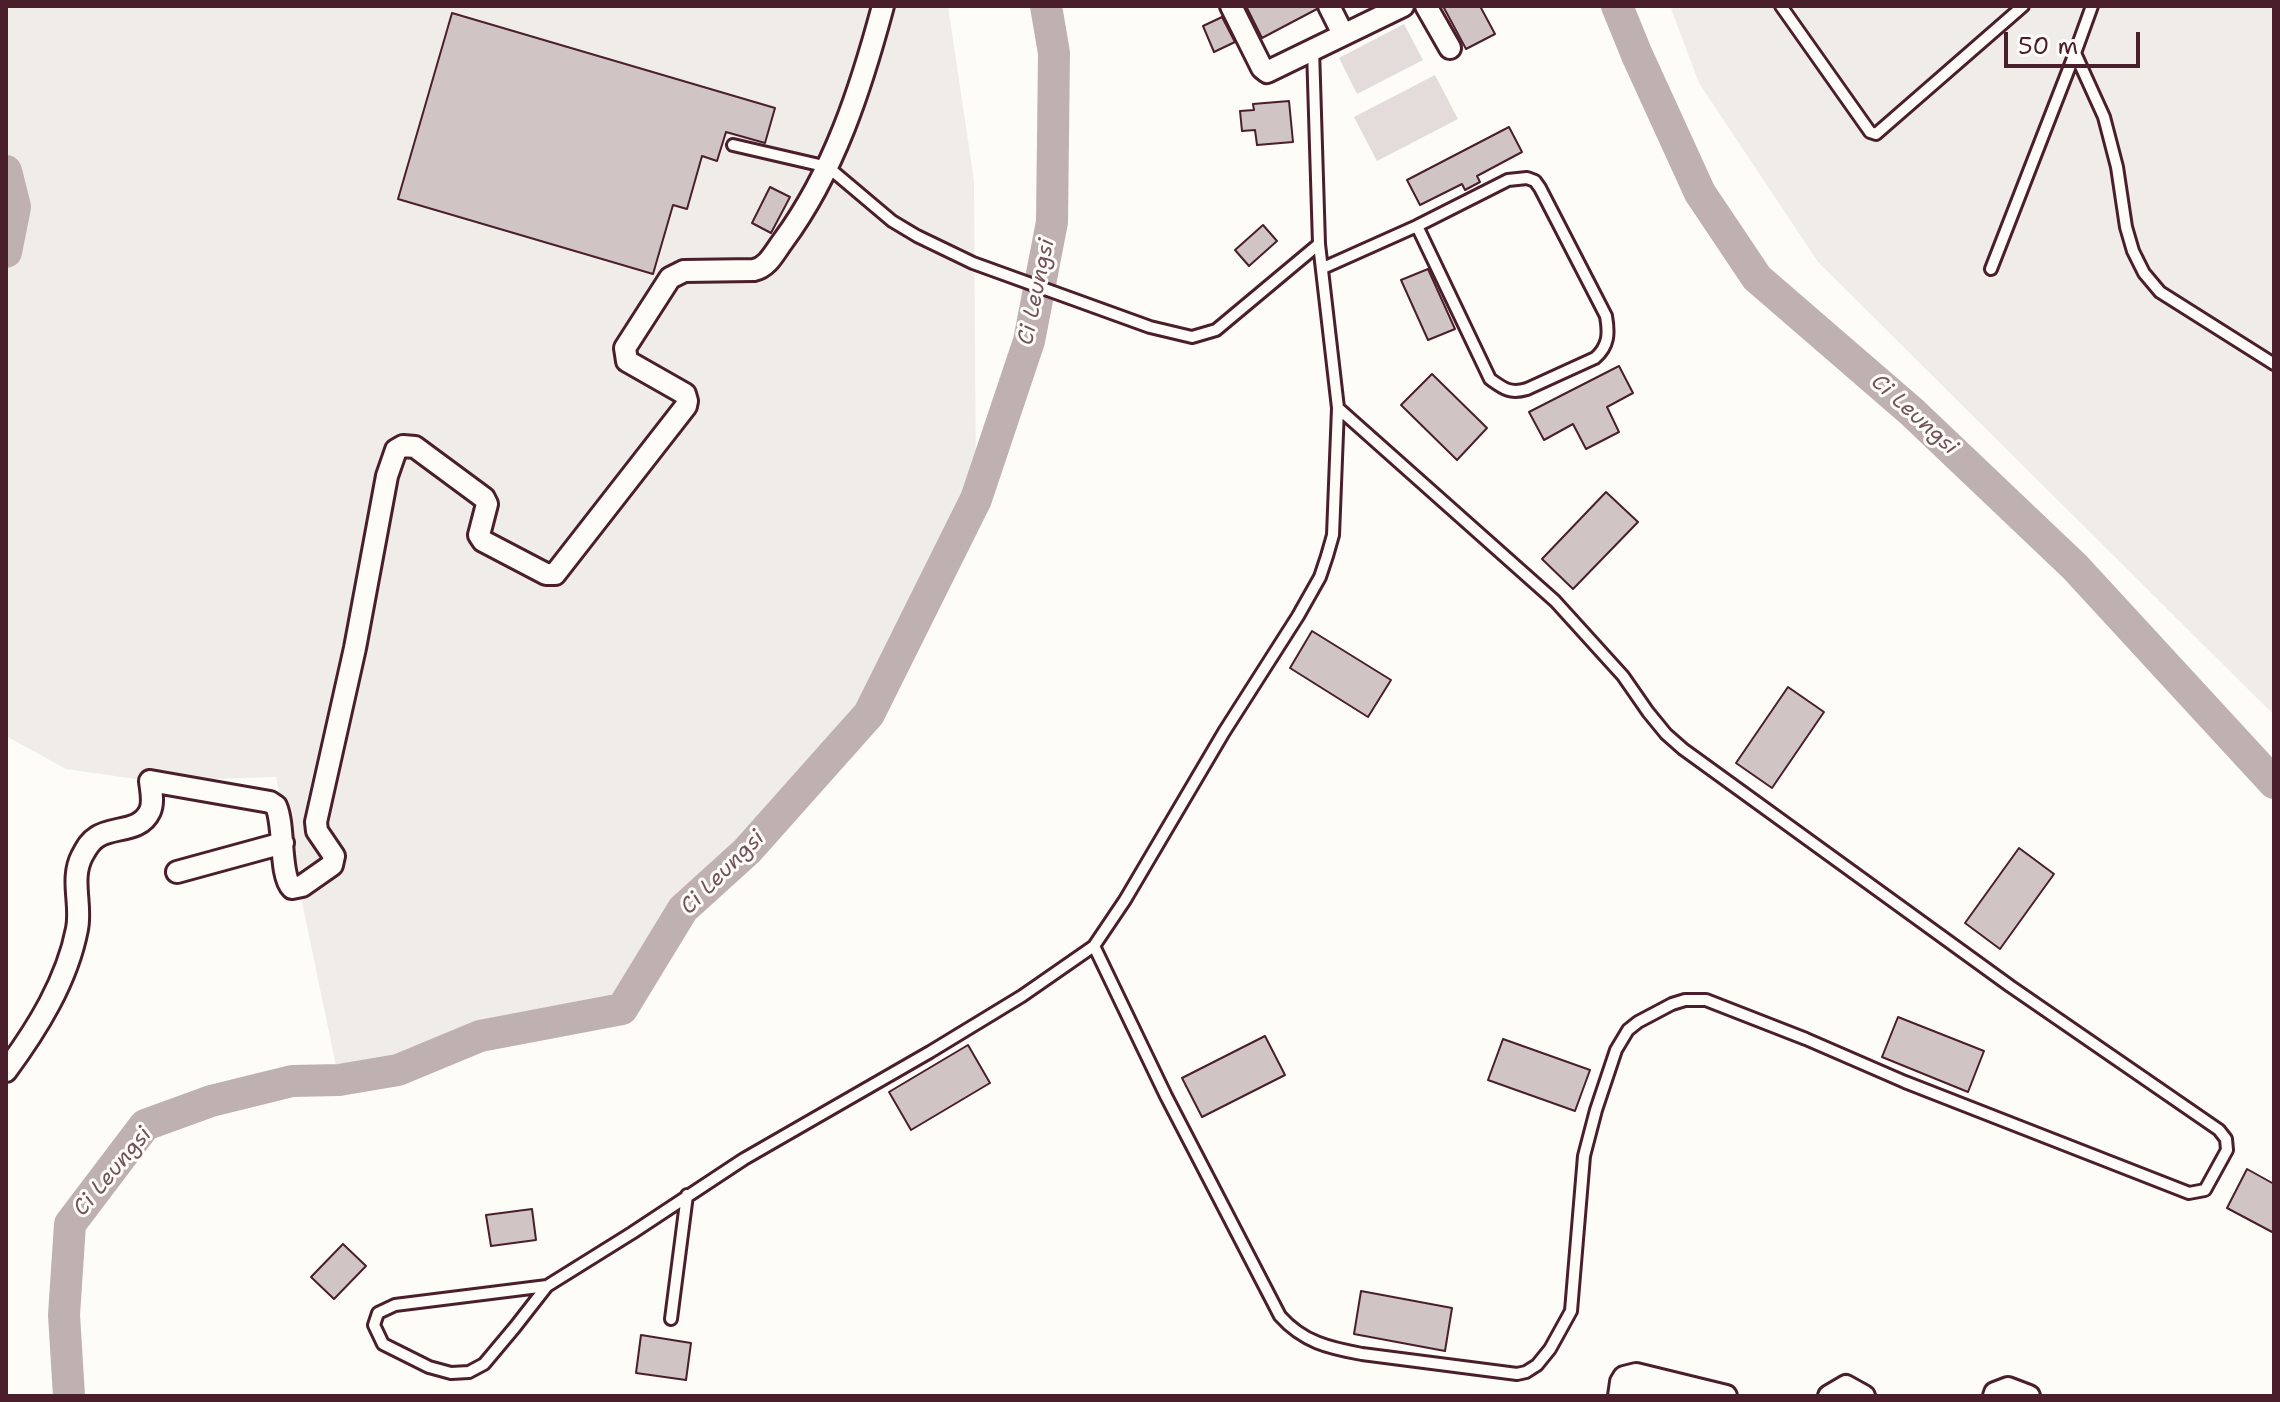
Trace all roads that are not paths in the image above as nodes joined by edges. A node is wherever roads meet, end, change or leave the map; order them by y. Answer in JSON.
{"nodes":[{"id":1,"x":883,"y":6,"type":"edge"},
{"id":2,"x":1231,"y":6,"type":"edge"},
{"id":3,"x":1329,"y":6,"type":"edge"},
{"id":4,"x":1403,"y":6,"type":"edge"},
{"id":5,"x":1426,"y":6,"type":"edge"},
{"id":6,"x":1781,"y":6,"type":"edge"},
{"id":7,"x":2023,"y":6,"type":"edge"},
{"id":8,"x":2092,"y":6,"type":"edge"},
{"id":9,"x":1343,"y":34,"type":"junction"},
{"id":10,"x":1450,"y":48,"type":"dead end"},
{"id":11,"x":1313,"y":49,"type":"junction"},
{"id":12,"x":2075,"y":53,"type":"junction"},
{"id":13,"x":733,"y":145,"type":"dead end"},
{"id":14,"x":828,"y":167,"type":"junction"},
{"id":15,"x":1417,"y":226,"type":"junction"},
{"id":16,"x":1319,"y":244,"type":"junction"},
{"id":17,"x":1323,"y":268,"type":"junction"},
{"id":18,"x":1991,"y":269,"type":"dead end"},
{"id":19,"x":2274,"y":364,"type":"edge"},
{"id":20,"x":1338,"y":408,"type":"junction"},
{"id":21,"x":283,"y":843,"type":"junction"},
{"id":22,"x":177,"y":872,"type":"dead end"},
{"id":23,"x":1094,"y":946,"type":"junction"},
{"id":24,"x":6,"y":1071,"type":"edge"},
{"id":25,"x":687,"y":1195,"type":"junction"},
{"id":26,"x":547,"y":1286,"type":"junction"},
{"id":27,"x":671,"y":1319,"type":"dead end"},
{"id":28,"x":1619,"y":1396,"type":"edge"},
{"id":29,"x":1636,"y":1396,"type":"edge"},
{"id":30,"x":1682,"y":1396,"type":"edge"},
{"id":31,"x":1726,"y":1396,"type":"edge"},
{"id":32,"x":1829,"y":1396,"type":"edge"},
{"id":33,"x":1864,"y":1396,"type":"edge"},
{"id":34,"x":1994,"y":1396,"type":"edge"},
{"id":35,"x":2029,"y":1396,"type":"edge"}],
"edges":[{"from":1,"to":14,"type":"street"},
{"from":2,"to":11,"type":"street"},
{"from":3,"to":9,"type":"street"},
{"from":4,"to":9,"type":"street"},
{"from":5,"to":10,"type":"street"},
{"from":6,"to":7,"type":"lane"},
{"from":8,"to":12,"type":"lane"},
{"from":9,"to":11,"type":"street"},
{"from":11,"to":16,"type":"lane"},
{"from":12,"to":18,"type":"lane"},
{"from":12,"to":19,"type":"lane"},
{"from":13,"to":14,"type":"lane"},
{"from":14,"to":16,"type":"lane"},
{"from":14,"to":21,"type":"street"},
{"from":15,"to":15,"type":"lane"},
{"from":15,"to":17,"type":"lane"},
{"from":16,"to":17,"type":"lane"},
{"from":17,"to":20,"type":"lane"},
{"from":20,"to":23,"type":"lane"},
{"from":20,"to":23,"type":"lane"},
{"from":21,"to":22,"type":"street"},
{"from":21,"to":24,"type":"street"},
{"from":23,"to":25,"type":"lane"},
{"from":25,"to":26,"type":"lane"},
{"from":25,"to":27,"type":"lane"},
{"from":26,"to":26,"type":"lane"},
{"from":28,"to":31,"type":"street"},
{"from":29,"to":30,"type":"street"},
{"from":32,"to":33,"type":"street"},
{"from":34,"to":35,"type":"street"}]}
